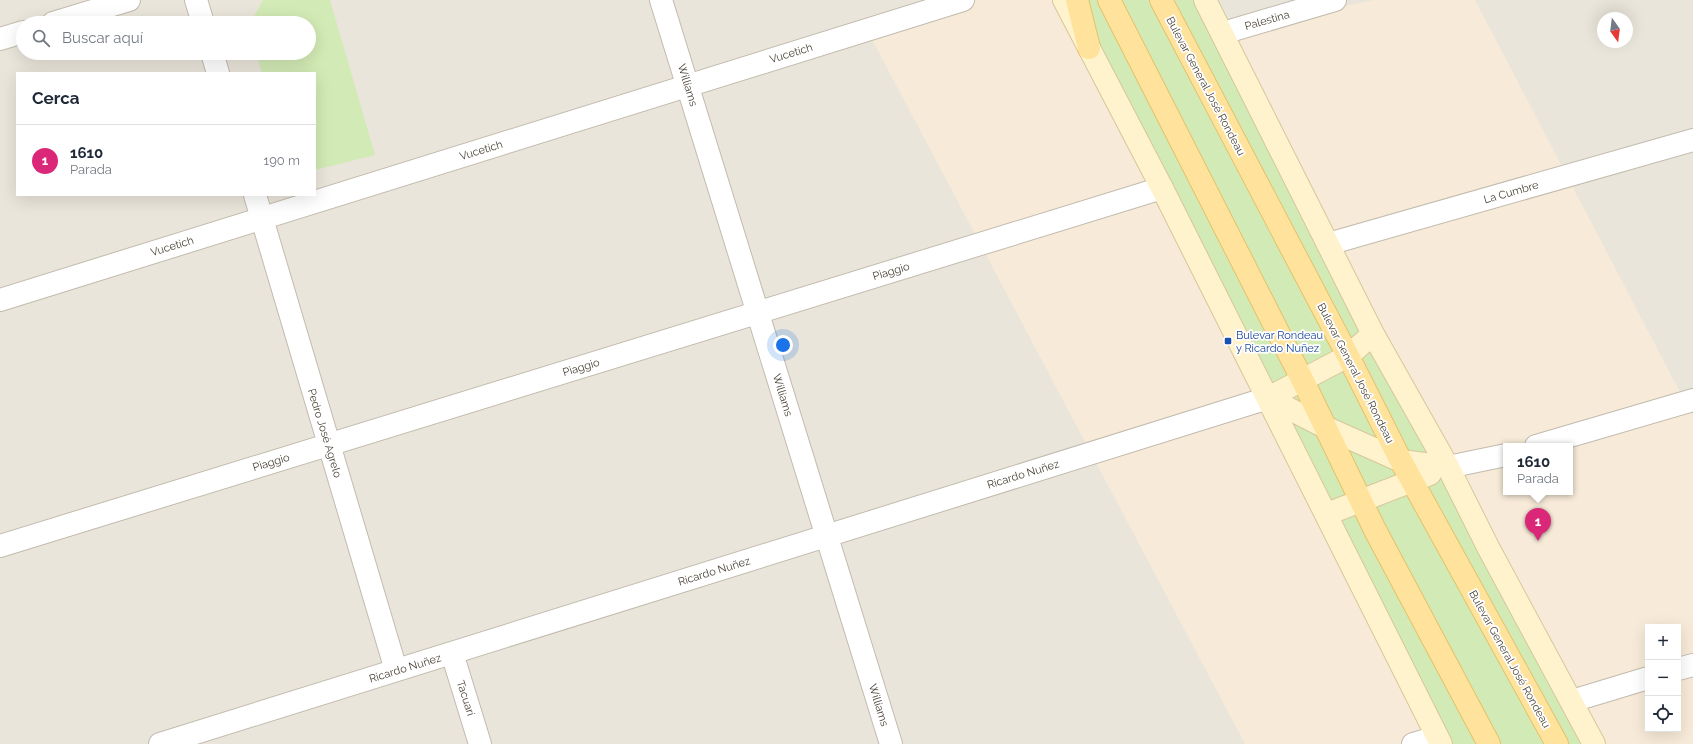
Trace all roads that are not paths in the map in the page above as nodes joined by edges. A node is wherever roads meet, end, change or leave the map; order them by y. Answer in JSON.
{"nodes":[{"id":1,"x":129,"y":0,"type":"edge"},
{"id":2,"x":196,"y":0,"type":"edge"},
{"id":3,"x":661,"y":0,"type":"edge"},
{"id":4,"x":963,"y":0,"type":"edge"},
{"id":5,"x":1064,"y":0,"type":"edge"},
{"id":6,"x":1077,"y":0,"type":"edge"},
{"id":7,"x":1109,"y":0,"type":"edge"},
{"id":8,"x":1161,"y":0,"type":"edge"},
{"id":9,"x":1205,"y":0,"type":"edge"},
{"id":10,"x":1335,"y":0,"type":"edge"},
{"id":11,"x":76,"y":16,"type":"edge"},
{"id":12,"x":201,"y":16,"type":"edge"},
{"id":13,"x":1222,"y":32,"type":"junction"},
{"id":14,"x":16,"y":34,"type":"edge"},
{"id":15,"x":0,"y":39,"type":"edge"},
{"id":16,"x":1089,"y":48,"type":"junction"},
{"id":17,"x":214,"y":60,"type":"edge"},
{"id":18,"x":218,"y":72,"type":"edge"},
{"id":19,"x":688,"y":86,"type":"junction"},
{"id":20,"x":1693,"y":140,"type":"edge"},
{"id":21,"x":1162,"y":188,"type":"junction"},
{"id":22,"x":255,"y":196,"type":"edge"},
{"id":23,"x":262,"y":218,"type":"junction"},
{"id":24,"x":1328,"y":244,"type":"junction"},
{"id":25,"x":0,"y":300,"type":"edge"},
{"id":26,"x":757,"y":312,"type":"junction"},
{"id":27,"x":1373,"y":334,"type":"junction"},
{"id":28,"x":1348,"y":356,"type":"junction"},
{"id":29,"x":1303,"y":381,"type":"junction"},
{"id":30,"x":1268,"y":398,"type":"junction"},
{"id":31,"x":1693,"y":400,"type":"edge"},
{"id":32,"x":1327,"y":428,"type":"junction"},
{"id":33,"x":1546,"y":443,"type":"edge"},
{"id":34,"x":329,"y":444,"type":"junction"},
{"id":35,"x":1503,"y":456,"type":"edge"},
{"id":36,"x":1401,"y":461,"type":"junction"},
{"id":37,"x":1448,"y":467,"type":"junction"},
{"id":38,"x":1412,"y":481,"type":"junction"},
{"id":39,"x":1361,"y":501,"type":"junction"},
{"id":40,"x":1327,"y":514,"type":"junction"},
{"id":41,"x":826,"y":536,"type":"junction"},
{"id":42,"x":0,"y":546,"type":"edge"},
{"id":43,"x":452,"y":653,"type":"junction"},
{"id":44,"x":1693,"y":665,"type":"edge"},
{"id":45,"x":1681,"y":668,"type":"edge"},
{"id":46,"x":396,"y":670,"type":"junction"},
{"id":47,"x":1645,"y":679,"type":"edge"},
{"id":48,"x":1572,"y":701,"type":"junction"},
{"id":49,"x":1439,"y":740,"type":"edge"},
{"id":50,"x":160,"y":744,"type":"edge"},
{"id":51,"x":480,"y":744,"type":"edge"},
{"id":52,"x":891,"y":744,"type":"edge"},
{"id":53,"x":1413,"y":744,"type":"edge"},
{"id":54,"x":1489,"y":744,"type":"edge"},
{"id":55,"x":1557,"y":744,"type":"edge"},
{"id":56,"x":1594,"y":744,"type":"edge"}],
"edges":[{"from":1,"to":11,"type":"street"},
{"from":2,"to":12,"type":"street"},
{"from":3,"to":19,"type":"street","name":"Williams"},
{"from":4,"to":19,"type":"street","name":"Vucetich"},
{"from":5,"to":16,"type":"main road"},
{"from":6,"to":16,"type":"main road"},
{"from":7,"to":29,"type":"main road"},
{"from":8,"to":28,"type":"main road","name":"Bulevar General José Rondeau"},
{"from":9,"to":13,"type":"main road"},
{"from":10,"to":13,"type":"street","name":"Palestina"},
{"from":13,"to":24,"type":"main road"},
{"from":14,"to":15,"type":"street"},
{"from":16,"to":21,"type":"main road"},
{"from":17,"to":18,"type":"street"},
{"from":19,"to":23,"type":"street","name":"Vucetich"},
{"from":19,"to":26,"type":"street","name":"Williams"},
{"from":20,"to":24,"type":"street","name":"La Cumbre"},
{"from":21,"to":26,"type":"street","name":"Piaggio"},
{"from":21,"to":30,"type":"main road"},
{"from":22,"to":23,"type":"street","name":"Pedro José Agrelo"},
{"from":23,"to":25,"type":"street","name":"Vucetich"},
{"from":23,"to":34,"type":"street","name":"Pedro José Agrelo"},
{"from":24,"to":27,"type":"main road"},
{"from":26,"to":34,"type":"street","name":"Piaggio"},
{"from":26,"to":41,"type":"street","name":"Williams"},
{"from":27,"to":28,"type":"main road"},
{"from":27,"to":37,"type":"main road"},
{"from":28,"to":29,"type":"main road"},
{"from":28,"to":36,"type":"main road","name":"Bulevar General José Rondeau"},
{"from":29,"to":30,"type":"main road"},
{"from":29,"to":32,"type":"main road"},
{"from":30,"to":32,"type":"main road"},
{"from":30,"to":40,"type":"main road"},
{"from":30,"to":41,"type":"street","name":"Ricardo Nuñez"},
{"from":31,"to":33,"type":"street"},
{"from":32,"to":36,"type":"main road"},
{"from":32,"to":39,"type":"main road"},
{"from":34,"to":42,"type":"street","name":"Piaggio"},
{"from":34,"to":46,"type":"street","name":"Pedro José Agrelo"},
{"from":35,"to":37,"type":"street"},
{"from":36,"to":37,"type":"main road"},
{"from":36,"to":38,"type":"main road","name":"Bulevar General José Rondeau"},
{"from":37,"to":38,"type":"main road"},
{"from":37,"to":48,"type":"main road"},
{"from":38,"to":39,"type":"main road"},
{"from":38,"to":55,"type":"main road","name":"Bulevar General José Rondeau"},
{"from":39,"to":40,"type":"main road"},
{"from":39,"to":54,"type":"main road"},
{"from":40,"to":49,"type":"main road"},
{"from":41,"to":43,"type":"street","name":"Ricardo Nuñez"},
{"from":41,"to":52,"type":"street","name":"Williams"},
{"from":43,"to":46,"type":"street","name":"Ricardo Nuñez"},
{"from":43,"to":51,"type":"street","name":"Tacuarí"},
{"from":44,"to":45,"type":"street"},
{"from":46,"to":50,"type":"street","name":"Ricardo Nuñez"},
{"from":47,"to":48,"type":"street"},
{"from":48,"to":56,"type":"main road"},
{"from":49,"to":53,"type":"street"}]}
